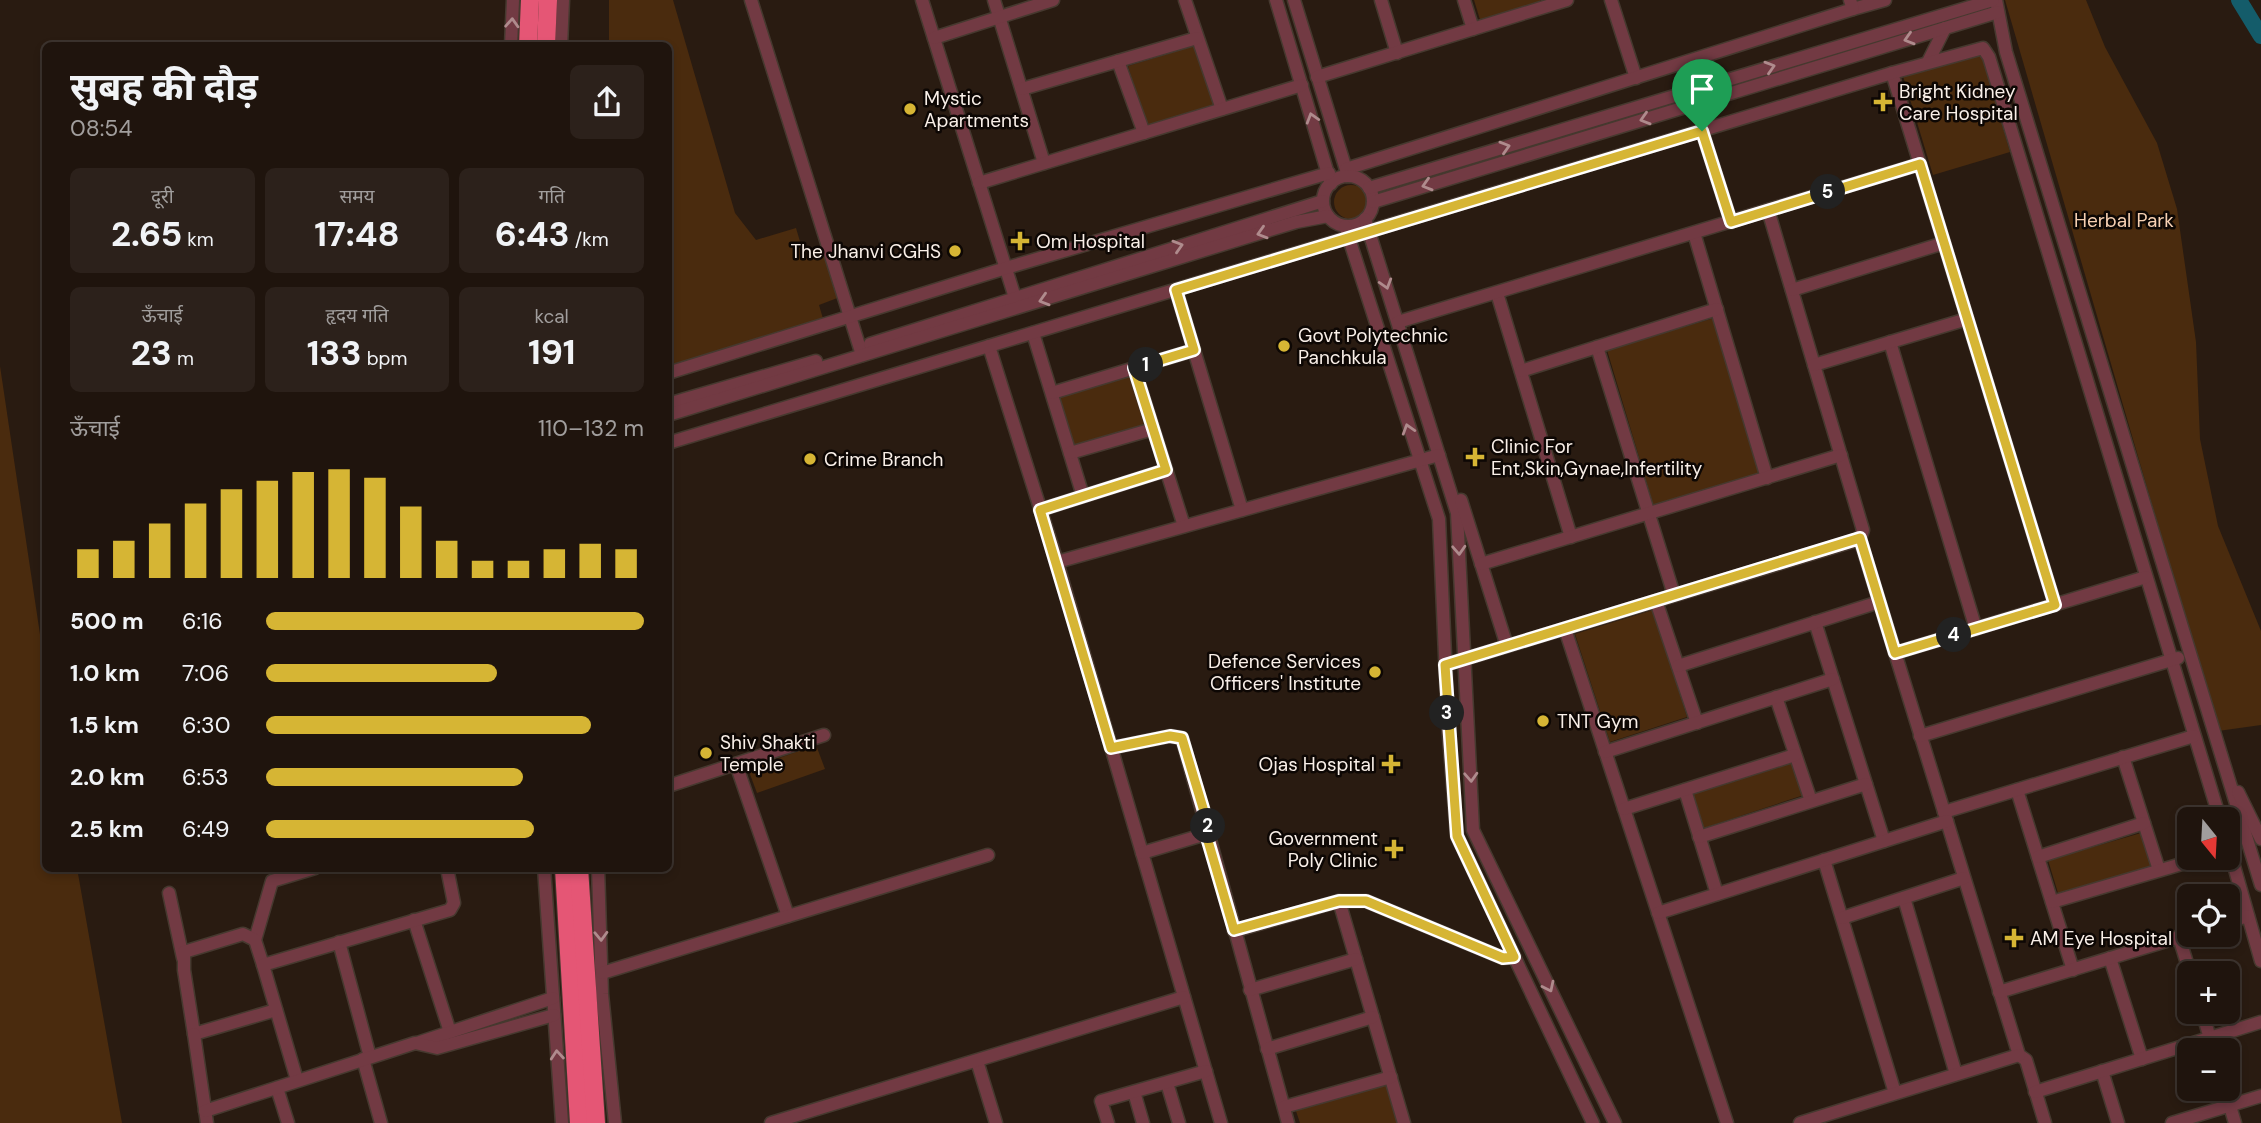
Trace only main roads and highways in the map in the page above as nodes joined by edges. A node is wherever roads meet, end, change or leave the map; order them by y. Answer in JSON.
{"nodes":[{"id":1,"x":530,"y":0,"type":"edge"},
{"id":2,"x":548,"y":0,"type":"edge"},
{"id":3,"x":528,"y":42,"type":"edge"},
{"id":4,"x":546,"y":42,"type":"edge"},
{"id":5,"x":564,"y":872,"type":"edge"},
{"id":6,"x":579,"y":872,"type":"edge"},
{"id":7,"x":579,"y":1123,"type":"edge"},
{"id":8,"x":596,"y":1123,"type":"edge"}],
"edges":[{"from":1,"to":3,"type":"highway"},
{"from":2,"to":4,"type":"highway"},
{"from":5,"to":7,"type":"highway"},
{"from":6,"to":8,"type":"highway"}]}
